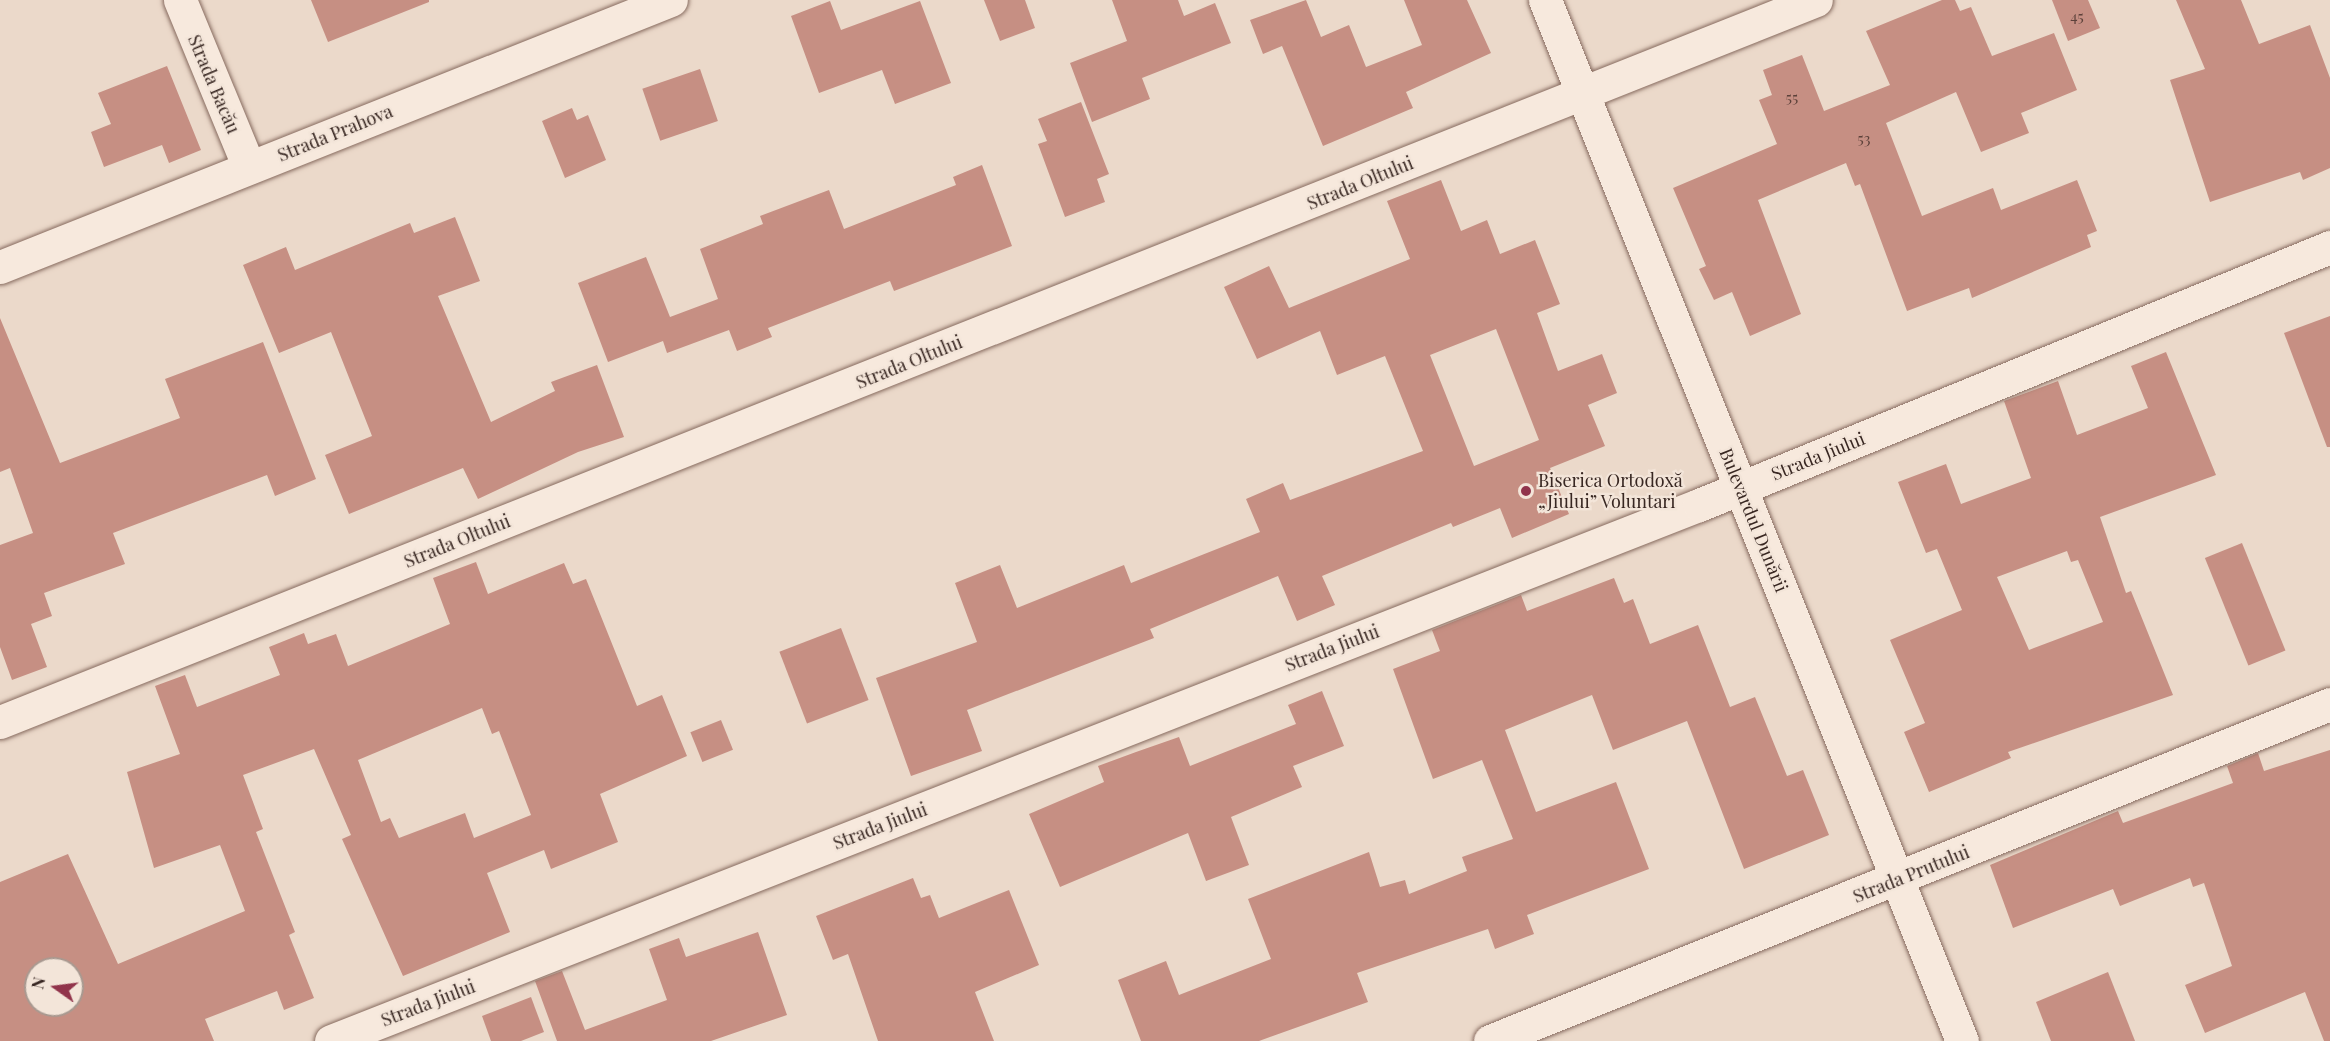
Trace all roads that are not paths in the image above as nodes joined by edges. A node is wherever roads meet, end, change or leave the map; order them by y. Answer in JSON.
{"nodes":[{"id":1,"x":180,"y":0,"type":"edge"},
{"id":2,"x":671,"y":0,"type":"edge"},
{"id":3,"x":1545,"y":0,"type":"edge"},
{"id":4,"x":1816,"y":0,"type":"edge"},
{"id":5,"x":629,"y":8,"type":"edge"},
{"id":6,"x":1583,"y":95,"type":"junction"},
{"id":7,"x":249,"y":167,"type":"junction"},
{"id":8,"x":2330,"y":247,"type":"edge"},
{"id":9,"x":0,"y":267,"type":"edge"},
{"id":10,"x":1741,"y":488,"type":"junction"},
{"id":11,"x":2330,"y":704,"type":"edge"},
{"id":12,"x":0,"y":722,"type":"edge"},
{"id":13,"x":1898,"y":879,"type":"junction"},
{"id":14,"x":331,"y":1041,"type":"edge"},
{"id":15,"x":1490,"y":1041,"type":"edge"},
{"id":16,"x":1962,"y":1041,"type":"edge"}],
"edges":[{"from":1,"to":7,"type":"street","name":"Strada Bacău"},
{"from":2,"to":5,"type":"street","name":"Strada Prahova"},
{"from":3,"to":6,"type":"street","name":"Bulevardul Dunării"},
{"from":4,"to":6,"type":"street","name":"Strada Oltului"},
{"from":5,"to":7,"type":"street","name":"Strada Prahova"},
{"from":6,"to":10,"type":"street","name":"Bulevardul Dunării"},
{"from":6,"to":12,"type":"street","name":"Strada Oltului"},
{"from":7,"to":9,"type":"street","name":"Strada Prahova"},
{"from":8,"to":10,"type":"street","name":"Strada Jiului"},
{"from":10,"to":13,"type":"street","name":"Bulevardul Dunării"},
{"from":10,"to":14,"type":"street","name":"Strada Jiului"},
{"from":11,"to":13,"type":"street","name":"Strada Prutului"},
{"from":13,"to":15,"type":"street","name":"Strada Prutului"},
{"from":13,"to":16,"type":"street","name":"Bulevardul Dunării"}]}
